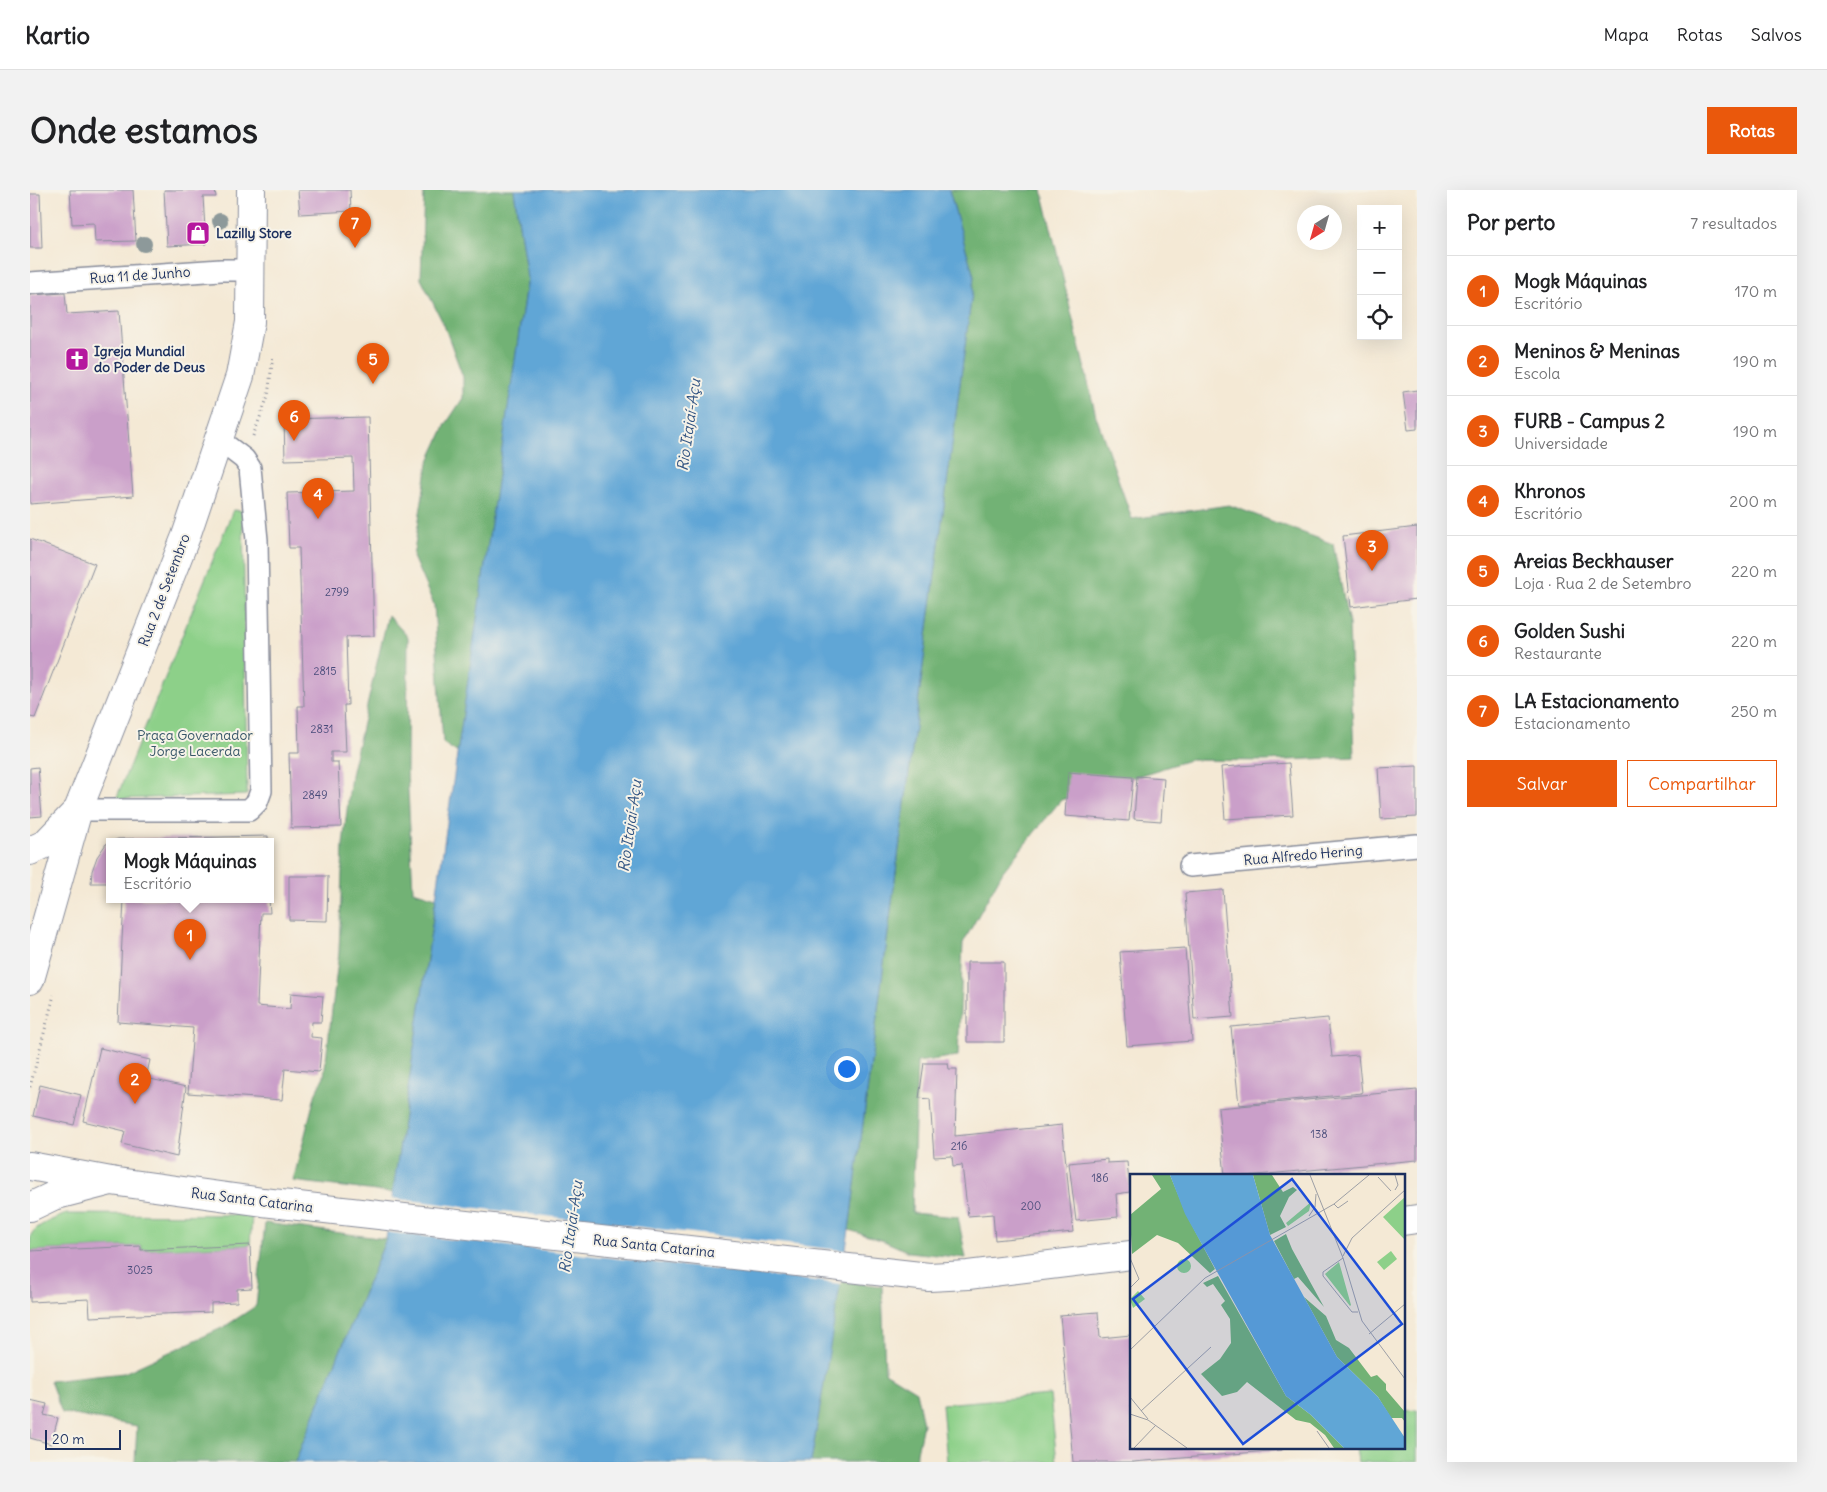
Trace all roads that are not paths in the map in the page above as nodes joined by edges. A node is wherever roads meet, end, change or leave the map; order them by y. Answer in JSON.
{"nodes":[{"id":1,"x":251,"y":190,"type":"edge"},
{"id":2,"x":251,"y":270,"type":"junction"},
{"id":3,"x":30,"y":283,"type":"edge"},
{"id":4,"x":218,"y":440,"type":"junction"},
{"id":5,"x":78,"y":810,"type":"junction"},
{"id":6,"x":1417,"y":845,"type":"edge"},
{"id":7,"x":30,"y":852,"type":"edge"},
{"id":8,"x":1190,"y":866,"type":"dead end"},
{"id":9,"x":36,"y":923,"type":"edge"},
{"id":10,"x":30,"y":980,"type":"edge"},
{"id":11,"x":30,"y":1166,"type":"edge"},
{"id":12,"x":111,"y":1182,"type":"junction"},
{"id":13,"x":30,"y":1207,"type":"edge"},
{"id":14,"x":1417,"y":1219,"type":"edge"},
{"id":15,"x":1404,"y":1221,"type":"edge"},
{"id":16,"x":1130,"y":1255,"type":"edge"}],
"edges":[{"from":1,"to":2,"type":"main road","name":"Rua 2 de Setembro"},
{"from":2,"to":3,"type":"street","name":"Rua 11 de Junho"},
{"from":2,"to":4,"type":"main road","name":"Rua 2 de Setembro"},
{"from":4,"to":5,"type":"main road","name":"Rua 2 de Setembro"},
{"from":4,"to":5,"type":"street"},
{"from":5,"to":7,"type":"main road"},
{"from":5,"to":9,"type":"main road","name":"Rua 2 de Setembro"},
{"from":6,"to":8,"type":"street","name":"Rua Alfredo Hering"},
{"from":9,"to":10,"type":"main road","name":"Rua 2 de Setembro"},
{"from":11,"to":12,"type":"main road","name":"Rua Santa Catarina"},
{"from":12,"to":13,"type":"main road"},
{"from":12,"to":16,"type":"main road","name":"Rua Santa Catarina"},
{"from":14,"to":15,"type":"main road"}]}
